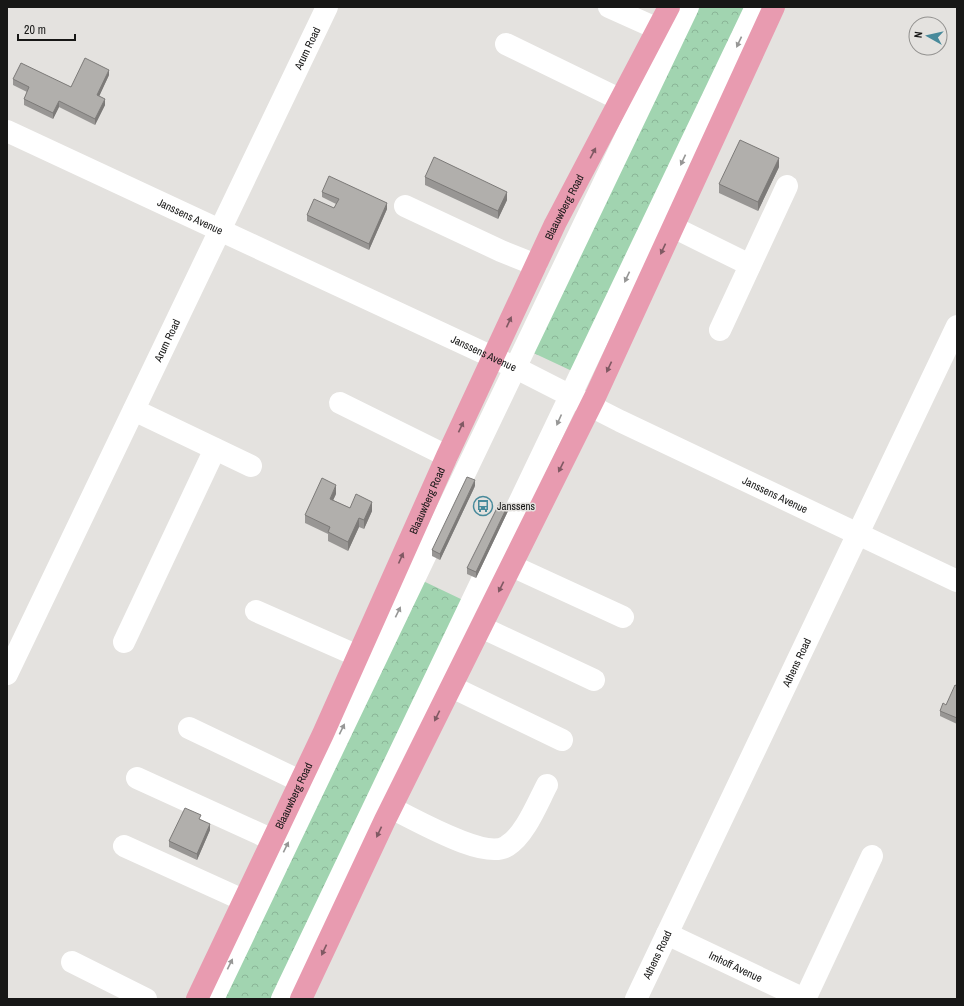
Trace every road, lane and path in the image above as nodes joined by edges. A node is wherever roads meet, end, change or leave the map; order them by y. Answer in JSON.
{"nodes":[{"id":1,"x":327,"y":7,"type":"edge"},
{"id":2,"x":609,"y":7,"type":"edge"},
{"id":3,"x":669,"y":7,"type":"edge"},
{"id":4,"x":688,"y":7,"type":"edge"},
{"id":5,"x":756,"y":7,"type":"edge"},
{"id":6,"x":774,"y":7,"type":"edge"},
{"id":7,"x":658,"y":29,"type":"junction"},
{"id":8,"x":506,"y":44,"type":"dead end"},
{"id":9,"x":621,"y":100,"type":"junction"},
{"id":10,"x":7,"y":131,"type":"edge"},
{"id":11,"x":787,"y":186,"type":"dead end"},
{"id":12,"x":406,"y":206,"type":"dead end"},
{"id":13,"x":673,"y":227,"type":"junction"},
{"id":14,"x":220,"y":232,"type":"junction"},
{"id":15,"x":536,"y":265,"type":"junction"},
{"id":16,"x":750,"y":265,"type":"junction"},
{"id":17,"x":957,"y":326,"type":"edge"},
{"id":18,"x":720,"y":330,"type":"dead end"},
{"id":19,"x":493,"y":357,"type":"junction"},
{"id":20,"x":516,"y":368,"type":"junction"},
{"id":21,"x":570,"y":396,"type":"junction"},
{"id":22,"x":340,"y":403,"type":"dead end"},
{"id":23,"x":590,"y":406,"type":"junction"},
{"id":24,"x":134,"y":410,"type":"junction"},
{"id":25,"x":215,"y":449,"type":"junction"},
{"id":26,"x":447,"y":456,"type":"junction"},
{"id":27,"x":250,"y":466,"type":"dead end"},
{"id":28,"x":858,"y":535,"type":"junction"},
{"id":29,"x":512,"y":566,"type":"junction"},
{"id":30,"x":957,"y":581,"type":"edge"},
{"id":31,"x":256,"y":612,"type":"dead end"},
{"id":32,"x":623,"y":617,"type":"dead end"},
{"id":33,"x":482,"y":627,"type":"junction"},
{"id":34,"x":124,"y":642,"type":"dead end"},
{"id":35,"x":358,"y":656,"type":"junction"},
{"id":36,"x":7,"y":674,"type":"edge"},
{"id":37,"x":594,"y":680,"type":"dead end"},
{"id":38,"x":452,"y":687,"type":"junction"},
{"id":39,"x":189,"y":728,"type":"dead end"},
{"id":40,"x":562,"y":740,"type":"dead end"},
{"id":41,"x":137,"y":778,"type":"dead end"},
{"id":42,"x":300,"y":781,"type":"junction"},
{"id":43,"x":547,"y":785,"type":"dead end"},
{"id":44,"x":391,"y":808,"type":"junction"},
{"id":45,"x":273,"y":840,"type":"junction"},
{"id":46,"x":124,"y":846,"type":"dead end"},
{"id":47,"x":872,"y":856,"type":"dead end"},
{"id":48,"x":243,"y":900,"type":"junction"},
{"id":49,"x":667,"y":934,"type":"junction"},
{"id":50,"x":72,"y":962,"type":"dead end"},
{"id":51,"x":146,"y":999,"type":"edge"},
{"id":52,"x":197,"y":999,"type":"edge"},
{"id":53,"x":213,"y":999,"type":"edge"},
{"id":54,"x":282,"y":999,"type":"edge"},
{"id":55,"x":301,"y":999,"type":"edge"},
{"id":56,"x":636,"y":999,"type":"edge"},
{"id":57,"x":804,"y":999,"type":"edge"}],
"edges":[{"from":1,"to":14,"type":"street","name":"Arum Road"},
{"from":2,"to":7,"type":"street"},
{"from":3,"to":7,"type":"main road","name":"Blaauwberg Road"},
{"from":4,"to":20,"type":"street"},
{"from":5,"to":21,"type":"street","one_way":true},
{"from":6,"to":13,"type":"main road"},
{"from":7,"to":9,"type":"main road","name":"Blaauwberg Road"},
{"from":8,"to":9,"type":"street"},
{"from":15,"to":9,"type":"main road","name":"Blaauwberg Road","one_way":true},
{"from":10,"to":14,"type":"street","name":"Janssens Avenue"},
{"from":11,"to":16,"type":"street"},
{"from":12,"to":15,"type":"street"},
{"from":13,"to":16,"type":"street"},
{"from":13,"to":23,"type":"main road","one_way":true},
{"from":14,"to":19,"type":"street","name":"Janssens Avenue"},
{"from":14,"to":24,"type":"street","name":"Arum Road"},
{"from":19,"to":15,"type":"main road","name":"Blaauwberg Road","one_way":true},
{"from":16,"to":18,"type":"street"},
{"from":17,"to":28,"type":"street","name":"Athens Road"},
{"from":19,"to":20,"type":"street","name":"Janssens Avenue"},
{"from":26,"to":19,"type":"main road","name":"Blaauwberg Road","one_way":true},
{"from":20,"to":21,"type":"street","name":"Janssens Avenue"},
{"from":53,"to":20,"type":"street","one_way":true},
{"from":21,"to":23,"type":"street","name":"Janssens Avenue"},
{"from":21,"to":54,"type":"street","one_way":true},
{"from":22,"to":26,"type":"street"},
{"from":23,"to":28,"type":"street","name":"Janssens Avenue"},
{"from":23,"to":29,"type":"main road","one_way":true},
{"from":24,"to":25,"type":"street"},
{"from":24,"to":36,"type":"street","name":"Arum Road"},
{"from":25,"to":27,"type":"street"},
{"from":25,"to":34,"type":"street"},
{"from":35,"to":26,"type":"main road","name":"Blaauwberg Road","one_way":true},
{"from":28,"to":30,"type":"street","name":"Janssens Avenue"},
{"from":28,"to":49,"type":"street","name":"Athens Road"},
{"from":29,"to":32,"type":"street"},
{"from":29,"to":33,"type":"main road","one_way":true},
{"from":31,"to":35,"type":"street"},
{"from":33,"to":37,"type":"street"},
{"from":33,"to":38,"type":"main road"},
{"from":35,"to":42,"type":"main road","name":"Blaauwberg Road"},
{"from":38,"to":40,"type":"street"},
{"from":38,"to":44,"type":"main road","one_way":true},
{"from":39,"to":42,"type":"street"},
{"from":41,"to":45,"type":"street"},
{"from":42,"to":45,"type":"main road","name":"Blaauwberg Road"},
{"from":43,"to":44,"type":"street"},
{"from":44,"to":55,"type":"main road","one_way":true},
{"from":45,"to":48,"type":"main road","name":"Blaauwberg Road"},
{"from":46,"to":48,"type":"street"},
{"from":47,"to":57,"type":"street"},
{"from":48,"to":52,"type":"main road","name":"Blaauwberg Road"},
{"from":49,"to":56,"type":"street","name":"Athens Road"},
{"from":49,"to":57,"type":"street","name":"Imhoff Avenue"},
{"from":50,"to":51,"type":"street"}]}
